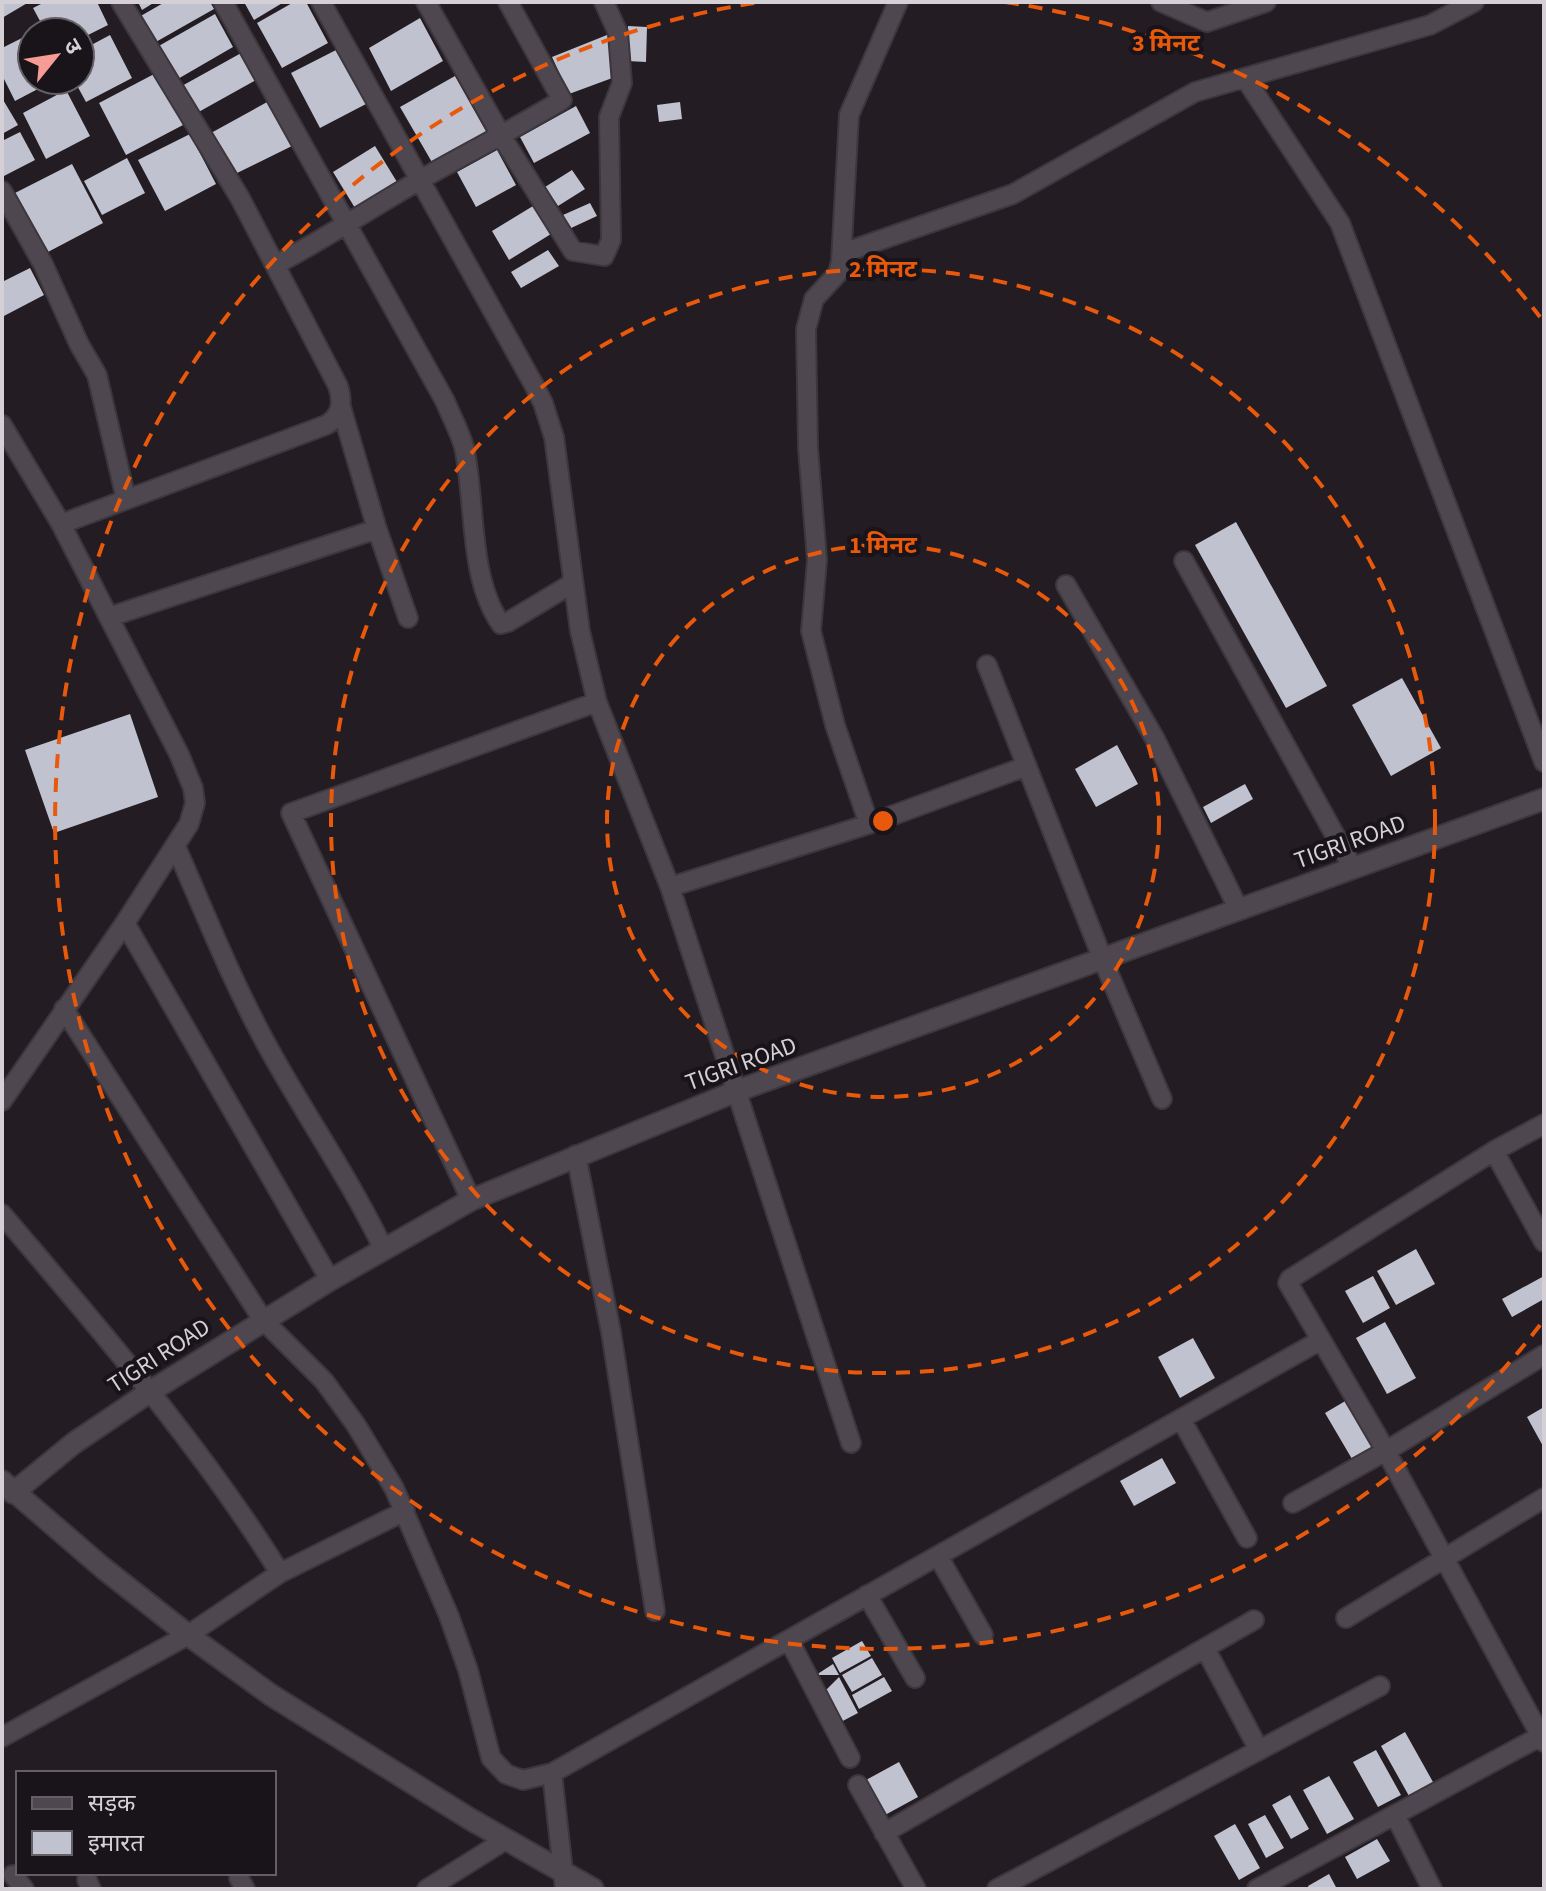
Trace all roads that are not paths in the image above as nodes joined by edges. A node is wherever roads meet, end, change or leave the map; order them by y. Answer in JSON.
{"nodes":[{"id":1,"x":121,"y":2,"type":"edge"},
{"id":2,"x":223,"y":2,"type":"edge"},
{"id":3,"x":321,"y":2,"type":"edge"},
{"id":4,"x":426,"y":2,"type":"edge"},
{"id":5,"x":508,"y":2,"type":"edge"},
{"id":6,"x":604,"y":2,"type":"edge"},
{"id":7,"x":898,"y":2,"type":"edge"},
{"id":8,"x":1161,"y":2,"type":"edge"},
{"id":9,"x":1266,"y":2,"type":"edge"},
{"id":10,"x":1474,"y":2,"type":"edge"},
{"id":11,"x":1245,"y":78,"type":"junction"},
{"id":12,"x":502,"y":137,"type":"junction"},
{"id":13,"x":419,"y":180,"type":"junction"},
{"id":14,"x":2,"y":191,"type":"edge"},
{"id":15,"x":347,"y":226,"type":"junction"},
{"id":16,"x":843,"y":253,"type":"junction"},
{"id":17,"x":275,"y":265,"type":"junction"},
{"id":18,"x":341,"y":407,"type":"junction"},
{"id":19,"x":2,"y":425,"type":"edge"},
{"id":20,"x":126,"y":499,"type":"junction"},
{"id":21,"x":61,"y":524,"type":"junction"},
{"id":22,"x":377,"y":529,"type":"junction"},
{"id":23,"x":1184,"y":561,"type":"dead end"},
{"id":24,"x":573,"y":583,"type":"junction"},
{"id":25,"x":1066,"y":585,"type":"dead end"},
{"id":26,"x":109,"y":617,"type":"junction"},
{"id":27,"x":408,"y":618,"type":"dead end"},
{"id":28,"x":987,"y":665,"type":"dead end"},
{"id":29,"x":597,"y":702,"type":"junction"},
{"id":30,"x":1544,"y":762,"type":"edge"},
{"id":31,"x":1027,"y":766,"type":"junction"},
{"id":32,"x":1544,"y":799,"type":"edge"},
{"id":33,"x":869,"y":824,"type":"junction"},
{"id":34,"x":175,"y":845,"type":"junction"},
{"id":35,"x":1353,"y":868,"type":"junction"},
{"id":36,"x":670,"y":887,"type":"junction"},
{"id":37,"x":1239,"y":910,"type":"junction"},
{"id":38,"x":125,"y":923,"type":"junction"},
{"id":39,"x":1103,"y":960,"type":"junction"},
{"id":40,"x":64,"y":1009,"type":"junction"},
{"id":41,"x":737,"y":1091,"type":"junction"},
{"id":42,"x":1162,"y":1099,"type":"dead end"},
{"id":43,"x":2,"y":1101,"type":"edge"},
{"id":44,"x":1544,"y":1124,"type":"edge"},
{"id":45,"x":1494,"y":1151,"type":"junction"},
{"id":46,"x":576,"y":1155,"type":"junction"},
{"id":47,"x":471,"y":1200,"type":"junction"},
{"id":48,"x":2,"y":1214,"type":"edge"},
{"id":49,"x":1544,"y":1242,"type":"edge"},
{"id":50,"x":384,"y":1250,"type":"junction"},
{"id":51,"x":330,"y":1280,"type":"junction"},
{"id":52,"x":263,"y":1320,"type":"junction"},
{"id":53,"x":1321,"y":1340,"type":"junction"},
{"id":54,"x":1544,"y":1355,"type":"edge"},
{"id":55,"x":151,"y":1391,"type":"junction"},
{"id":56,"x":1181,"y":1419,"type":"junction"},
{"id":57,"x":851,"y":1443,"type":"dead end"},
{"id":58,"x":1386,"y":1451,"type":"junction"},
{"id":59,"x":6,"y":1491,"type":"edge"},
{"id":60,"x":1544,"y":1498,"type":"edge"},
{"id":61,"x":1293,"y":1503,"type":"dead end"},
{"id":62,"x":405,"y":1511,"type":"junction"},
{"id":63,"x":1247,"y":1538,"type":"dead end"},
{"id":64,"x":938,"y":1556,"type":"junction"},
{"id":65,"x":1445,"y":1559,"type":"junction"},
{"id":66,"x":280,"y":1573,"type":"junction"},
{"id":67,"x":867,"y":1595,"type":"junction"},
{"id":68,"x":655,"y":1611,"type":"dead end"},
{"id":69,"x":1346,"y":1618,"type":"dead end"},
{"id":70,"x":1254,"y":1620,"type":"dead end"},
{"id":71,"x":188,"y":1635,"type":"junction"},
{"id":72,"x":983,"y":1635,"type":"dead end"},
{"id":73,"x":789,"y":1640,"type":"junction"},
{"id":74,"x":1205,"y":1648,"type":"junction"},
{"id":75,"x":915,"y":1678,"type":"dead end"},
{"id":76,"x":1380,"y":1686,"type":"dead end"},
{"id":77,"x":2,"y":1737,"type":"edge"},
{"id":78,"x":1542,"y":1739,"type":"edge"},
{"id":79,"x":1259,"y":1750,"type":"junction"},
{"id":80,"x":850,"y":1758,"type":"dead end"},
{"id":81,"x":552,"y":1773,"type":"junction"},
{"id":82,"x":858,"y":1785,"type":"dead end"},
{"id":83,"x":1395,"y":1815,"type":"junction"},
{"id":84,"x":884,"y":1833,"type":"junction"},
{"id":85,"x":507,"y":1839,"type":"junction"},
{"id":86,"x":564,"y":1879,"type":"edge"},
{"id":87,"x":1291,"y":1881,"type":"edge"},
{"id":88,"x":427,"y":1889,"type":"edge"},
{"id":89,"x":593,"y":1889,"type":"edge"},
{"id":90,"x":916,"y":1889,"type":"edge"},
{"id":91,"x":997,"y":1889,"type":"edge"},
{"id":92,"x":1257,"y":1889,"type":"edge"},
{"id":93,"x":1432,"y":1889,"type":"edge"}],
"edges":[{"from":1,"to":17,"type":"street"},
{"from":2,"to":15,"type":"street"},
{"from":3,"to":13,"type":"street"},
{"from":4,"to":12,"type":"street"},
{"from":5,"to":12,"type":"street"},
{"from":6,"to":12,"type":"street"},
{"from":7,"to":16,"type":"street"},
{"from":8,"to":9,"type":"street"},
{"from":10,"to":11,"type":"street"},
{"from":11,"to":16,"type":"street"},
{"from":11,"to":30,"type":"street"},
{"from":12,"to":13,"type":"street"},
{"from":13,"to":15,"type":"street"},
{"from":13,"to":24,"type":"street"},
{"from":14,"to":20,"type":"street"},
{"from":15,"to":17,"type":"street"},
{"from":15,"to":24,"type":"street"},
{"from":16,"to":33,"type":"street"},
{"from":17,"to":18,"type":"street"},
{"from":18,"to":20,"type":"street"},
{"from":18,"to":22,"type":"street"},
{"from":19,"to":21,"type":"street"},
{"from":20,"to":21,"type":"street"},
{"from":21,"to":26,"type":"street"},
{"from":22,"to":26,"type":"street"},
{"from":22,"to":27,"type":"street"},
{"from":23,"to":35,"type":"street"},
{"from":24,"to":29,"type":"street"},
{"from":25,"to":37,"type":"street"},
{"from":26,"to":34,"type":"street"},
{"from":28,"to":31,"type":"street"},
{"from":29,"to":36,"type":"street"},
{"from":29,"to":47,"type":"street"},
{"from":31,"to":33,"type":"street"},
{"from":31,"to":39,"type":"street"},
{"from":32,"to":35,"type":"street","name":"TIGRI ROAD"},
{"from":33,"to":36,"type":"street"},
{"from":34,"to":38,"type":"street"},
{"from":34,"to":50,"type":"street"},
{"from":35,"to":37,"type":"street","name":"TIGRI ROAD"},
{"from":36,"to":41,"type":"street"},
{"from":37,"to":39,"type":"street","name":"TIGRI ROAD"},
{"from":38,"to":40,"type":"street"},
{"from":38,"to":51,"type":"street"},
{"from":39,"to":41,"type":"street","name":"TIGRI ROAD"},
{"from":39,"to":42,"type":"street"},
{"from":40,"to":43,"type":"street"},
{"from":40,"to":52,"type":"street"},
{"from":41,"to":46,"type":"street","name":"TIGRI ROAD"},
{"from":41,"to":57,"type":"street"},
{"from":44,"to":45,"type":"street"},
{"from":45,"to":49,"type":"street"},
{"from":45,"to":53,"type":"street"},
{"from":46,"to":47,"type":"street","name":"TIGRI ROAD"},
{"from":46,"to":68,"type":"street"},
{"from":47,"to":50,"type":"street","name":"TIGRI ROAD"},
{"from":48,"to":55,"type":"street"},
{"from":50,"to":51,"type":"street","name":"TIGRI ROAD"},
{"from":51,"to":52,"type":"street","name":"TIGRI ROAD"},
{"from":52,"to":55,"type":"street","name":"TIGRI ROAD"},
{"from":52,"to":62,"type":"street"},
{"from":53,"to":56,"type":"street"},
{"from":53,"to":58,"type":"street"},
{"from":54,"to":58,"type":"street"},
{"from":55,"to":59,"type":"street","name":"TIGRI ROAD"},
{"from":55,"to":66,"type":"street"},
{"from":56,"to":63,"type":"street"},
{"from":56,"to":64,"type":"street"},
{"from":58,"to":61,"type":"street"},
{"from":58,"to":65,"type":"street"},
{"from":59,"to":71,"type":"street"},
{"from":60,"to":65,"type":"street"},
{"from":62,"to":66,"type":"street"},
{"from":62,"to":81,"type":"street"},
{"from":64,"to":67,"type":"street"},
{"from":64,"to":72,"type":"street"},
{"from":65,"to":69,"type":"street"},
{"from":65,"to":78,"type":"street"},
{"from":66,"to":71,"type":"street"},
{"from":67,"to":73,"type":"street"},
{"from":67,"to":75,"type":"street"},
{"from":70,"to":74,"type":"street"},
{"from":71,"to":77,"type":"street"},
{"from":71,"to":85,"type":"street"},
{"from":73,"to":80,"type":"street"},
{"from":73,"to":81,"type":"street"},
{"from":74,"to":79,"type":"street"},
{"from":74,"to":84,"type":"street"},
{"from":76,"to":79,"type":"street"},
{"from":78,"to":83,"type":"street"},
{"from":79,"to":91,"type":"street"},
{"from":81,"to":86,"type":"street"},
{"from":82,"to":84,"type":"street"},
{"from":83,"to":87,"type":"street"},
{"from":83,"to":93,"type":"street"},
{"from":84,"to":90,"type":"street"},
{"from":85,"to":86,"type":"street"},
{"from":85,"to":88,"type":"street"},
{"from":86,"to":89,"type":"street"},
{"from":87,"to":92,"type":"street"}]}
